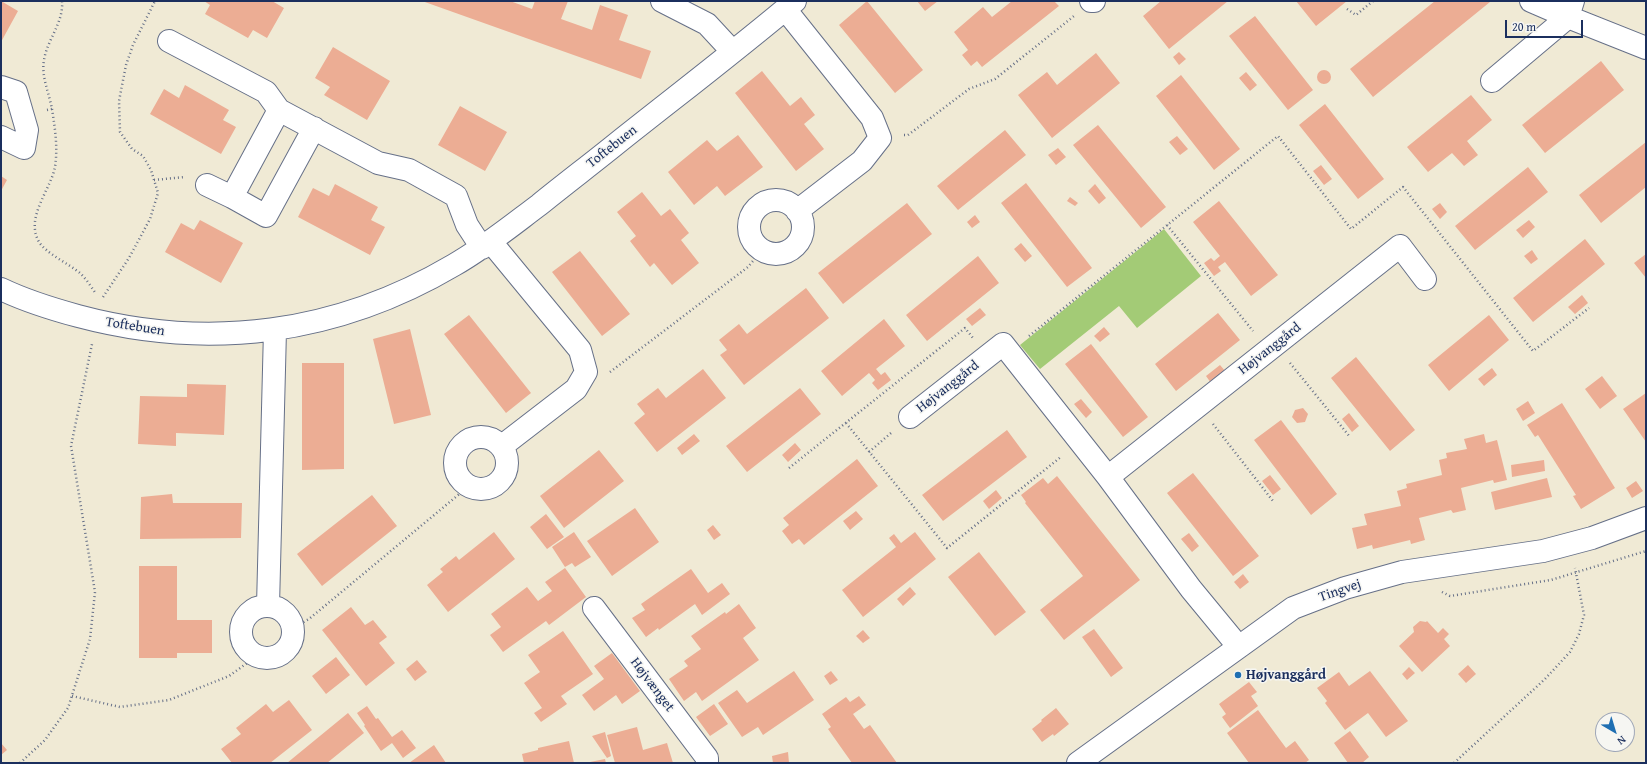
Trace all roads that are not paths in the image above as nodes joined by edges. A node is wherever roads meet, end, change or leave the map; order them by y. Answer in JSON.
{"nodes":[{"id":1,"x":662,"y":1,"type":"edge"},
{"id":2,"x":1094,"y":1,"type":"edge"},
{"id":3,"x":1531,"y":1,"type":"edge"},
{"id":4,"x":790,"y":5,"type":"edge"},
{"id":5,"x":1083,"y":6,"type":"edge"},
{"id":6,"x":1570,"y":9,"type":"edge"},
{"id":7,"x":169,"y":41,"type":"dead end"},
{"id":8,"x":1646,"y":48,"type":"edge"},
{"id":9,"x":732,"y":51,"type":"junction"},
{"id":10,"x":1492,"y":82,"type":"dead end"},
{"id":11,"x":1,"y":87,"type":"edge"},
{"id":12,"x":279,"y":110,"type":"junction"},
{"id":13,"x":314,"y":128,"type":"junction"},
{"id":14,"x":1,"y":137,"type":"edge"},
{"id":15,"x":207,"y":185,"type":"road end"},
{"id":16,"x":232,"y":197,"type":"junction"},
{"id":17,"x":797,"y":211,"type":"junction"},
{"id":18,"x":487,"y":245,"type":"junction"},
{"id":19,"x":1425,"y":279,"type":"dead end"},
{"id":20,"x":1,"y":289,"type":"edge"},
{"id":21,"x":275,"y":330,"type":"junction"},
{"id":22,"x":910,"y":417,"type":"road end"},
{"id":23,"x":502,"y":446,"type":"junction"},
{"id":24,"x":1108,"y":477,"type":"junction"},
{"id":25,"x":1646,"y":518,"type":"edge"},
{"id":26,"x":268,"y":606,"type":"junction"},
{"id":27,"x":594,"y":608,"type":"dead end"},
{"id":28,"x":1238,"y":646,"type":"junction"},
{"id":29,"x":707,"y":763,"type":"edge"},
{"id":30,"x":1078,"y":763,"type":"edge"}],
"edges":[{"from":1,"to":9,"type":"street"},
{"from":2,"to":5,"type":"street"},
{"from":3,"to":6,"type":"street"},
{"from":4,"to":9,"type":"street","name":"Toftebuen"},
{"from":4,"to":17,"type":"street","name":"Toftebuen"},
{"from":6,"to":8,"type":"street"},
{"from":6,"to":10,"type":"street"},
{"from":7,"to":12,"type":"street"},
{"from":9,"to":18,"type":"street","name":"Toftebuen"},
{"from":11,"to":14,"type":"street"},
{"from":12,"to":13,"type":"street"},
{"from":12,"to":16,"type":"street"},
{"from":13,"to":16,"type":"street"},
{"from":13,"to":18,"type":"street"},
{"from":15,"to":16,"type":"street"},
{"from":17,"to":17,"type":"street"},
{"from":18,"to":21,"type":"street","name":"Toftebuen"},
{"from":18,"to":23,"type":"street"},
{"from":19,"to":24,"type":"street","name":"Højvanggård"},
{"from":20,"to":21,"type":"street","name":"Toftebuen"},
{"from":21,"to":26,"type":"street"},
{"from":22,"to":24,"type":"street","name":"Højvanggård"},
{"from":23,"to":23,"type":"street"},
{"from":24,"to":28,"type":"street"},
{"from":25,"to":28,"type":"street","name":"Tingvej"},
{"from":26,"to":26,"type":"street"},
{"from":27,"to":29,"type":"street","name":"Højvænget"},
{"from":28,"to":30,"type":"street","name":"Tingvej"}]}
